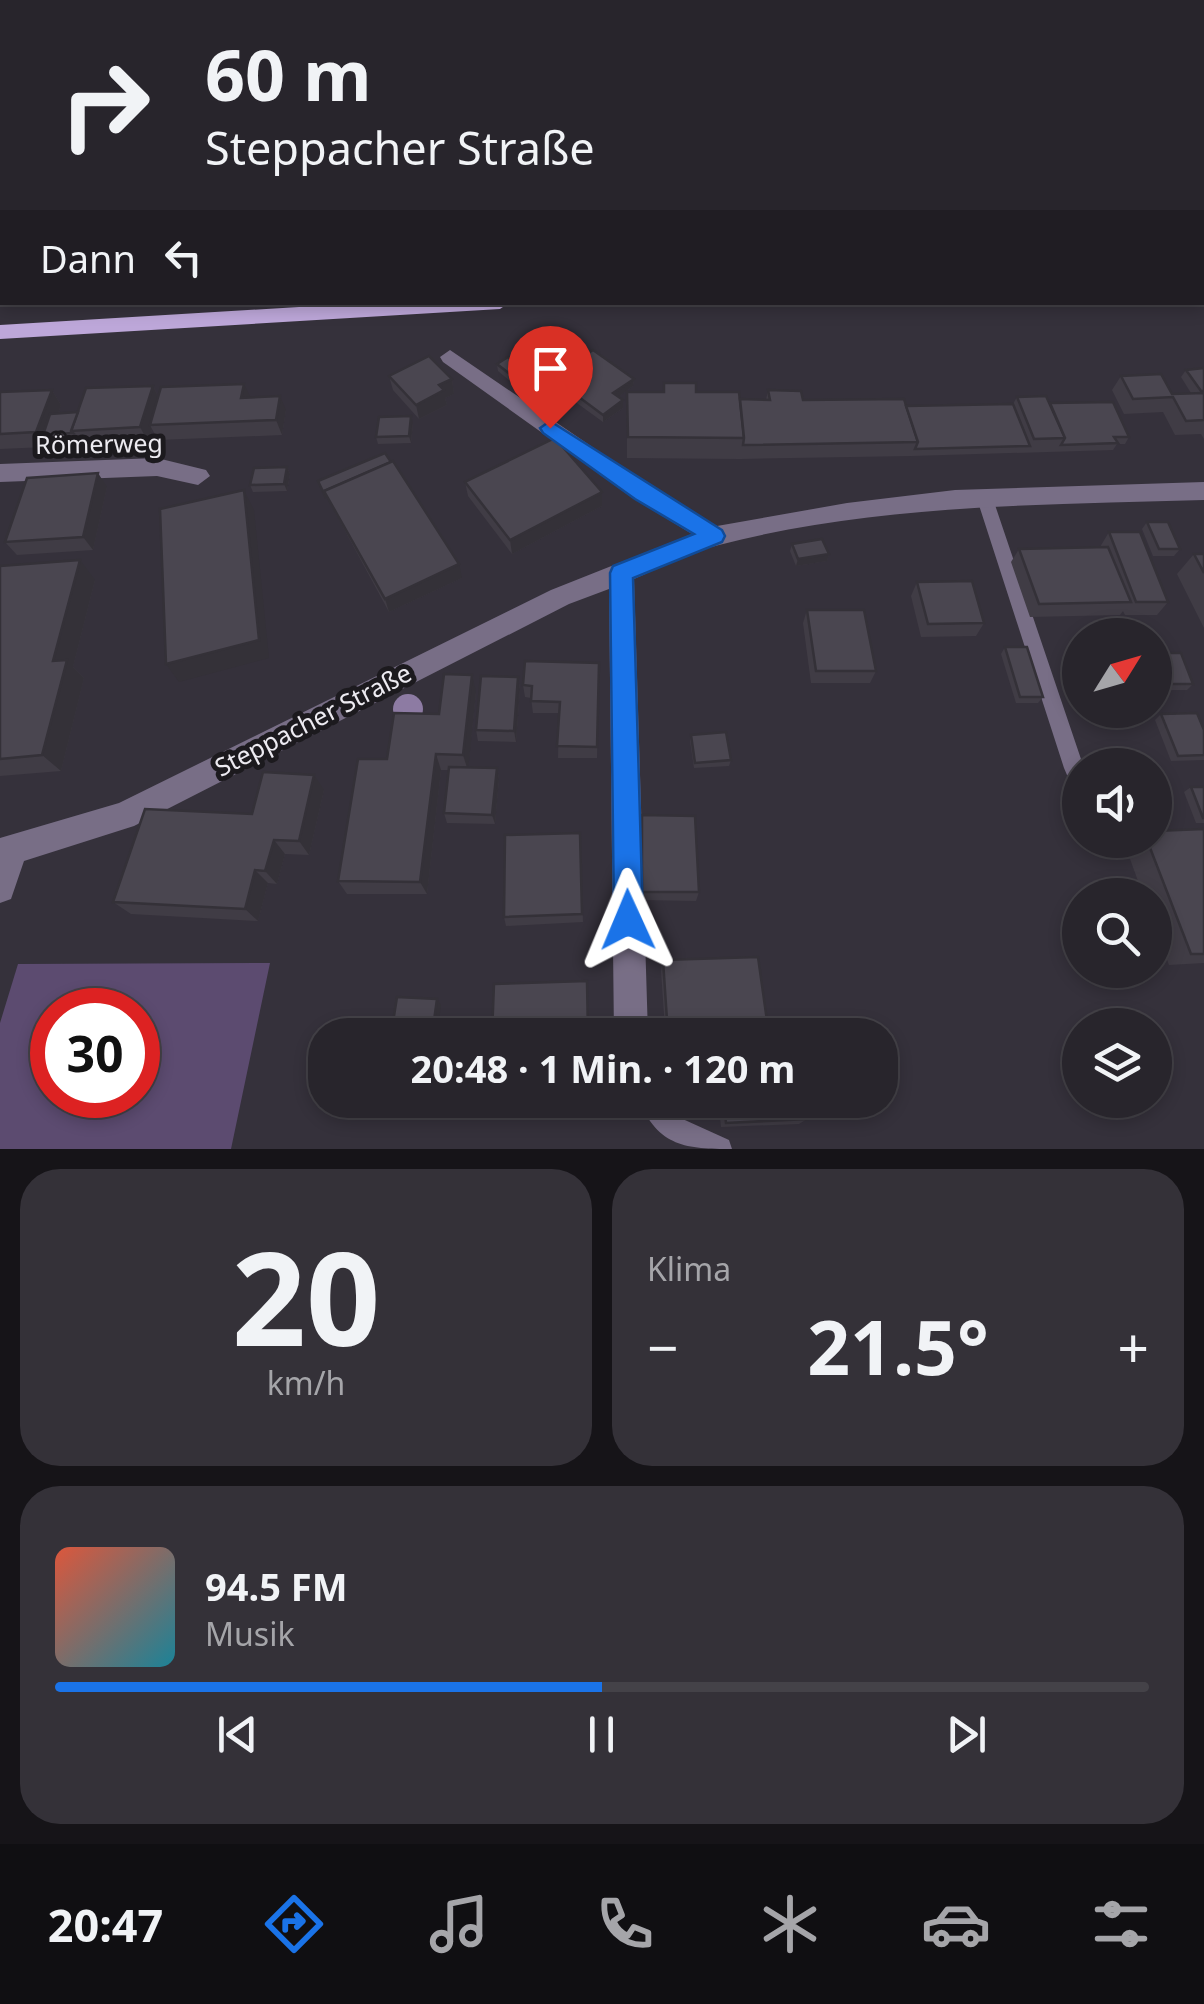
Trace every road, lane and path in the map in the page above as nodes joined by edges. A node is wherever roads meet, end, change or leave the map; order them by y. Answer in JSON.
{"nodes":[{"id":1,"x":389,"y":305,"type":"edge"},
{"id":2,"x":338,"y":306,"type":"edge"},
{"id":3,"x":0,"y":332,"type":"edge"},
{"id":4,"x":450,"y":357,"type":"dead end"},
{"id":5,"x":0,"y":473,"type":"edge"},
{"id":6,"x":198,"y":476,"type":"dead end"},
{"id":7,"x":1204,"y":491,"type":"edge"},
{"id":8,"x":985,"y":499,"type":"junction"},
{"id":9,"x":714,"y":536,"type":"junction"},
{"id":10,"x":621,"y":573,"type":"junction"},
{"id":11,"x":1067,"y":748,"type":"edge"},
{"id":12,"x":6,"y":851,"type":"edge"},
{"id":13,"x":0,"y":888,"type":"edge"},
{"id":14,"x":631,"y":1018,"type":"edge"},
{"id":15,"x":663,"y":1118,"type":"edge"},
{"id":16,"x":720,"y":1149,"type":"edge"}],
"edges":[{"from":1,"to":2,"type":"main road"},
{"from":2,"to":3,"type":"main road"},
{"from":4,"to":9,"type":"street"},
{"from":5,"to":6,"type":"street","name":"Römerweg"},
{"from":7,"to":8,"type":"street","name":"Steppacher Straße"},
{"from":8,"to":9,"type":"street","name":"Steppacher Straße"},
{"from":8,"to":11,"type":"lane"},
{"from":9,"to":10,"type":"street","name":"Steppacher Straße"},
{"from":10,"to":12,"type":"street","name":"Steppacher Straße"},
{"from":10,"to":14,"type":"street"},
{"from":12,"to":13,"type":"street"},
{"from":15,"to":16,"type":"lane"}]}
